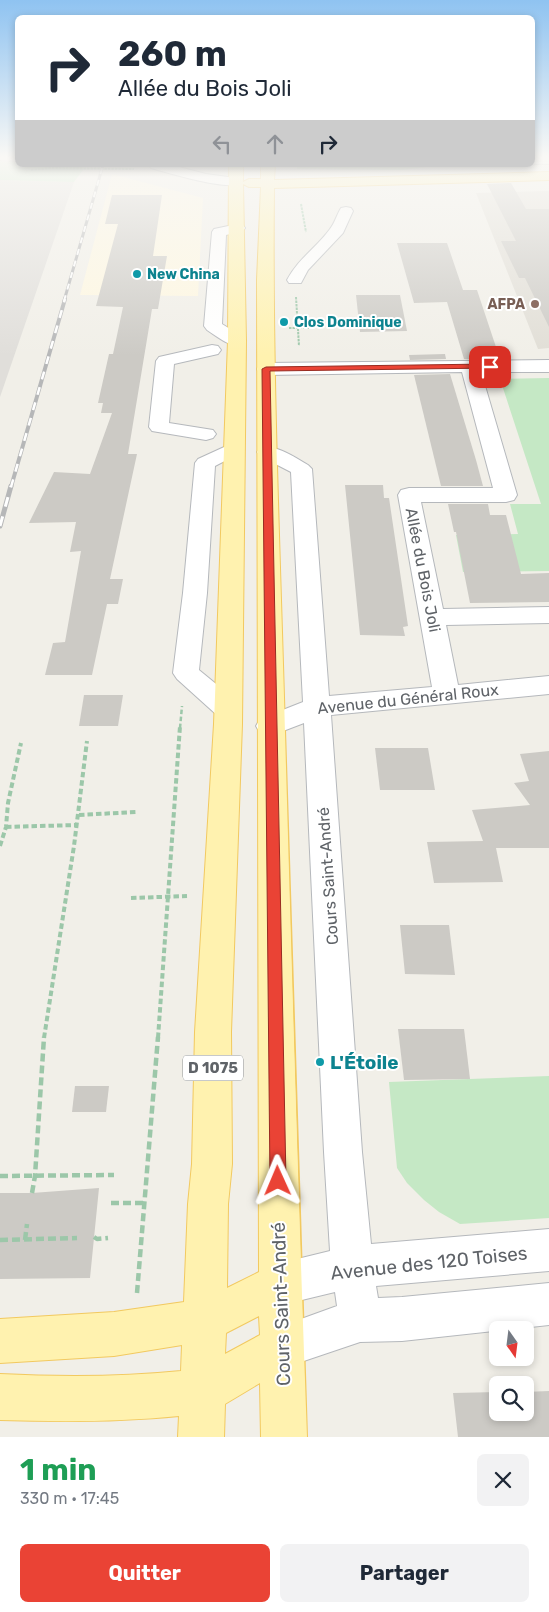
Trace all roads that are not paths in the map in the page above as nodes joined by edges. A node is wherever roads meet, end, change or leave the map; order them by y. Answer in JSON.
{"nodes":[{"id":1,"x":229,"y":222,"type":"edge"},
{"id":2,"x":266,"y":222,"type":"edge"},
{"id":3,"x":341,"y":222,"type":"edge"},
{"id":4,"x":265,"y":280,"type":"junction"},
{"id":5,"x":212,"y":350,"type":"dead end"},
{"id":6,"x":549,"y":366,"type":"edge"},
{"id":7,"x":470,"y":367,"type":"junction"},
{"id":8,"x":266,"y":369,"type":"junction"},
{"id":9,"x":206,"y":434,"type":"dead end"},
{"id":10,"x":233,"y":449,"type":"junction"},
{"id":11,"x":267,"y":452,"type":"junction"},
{"id":12,"x":196,"y":593,"type":"junction"},
{"id":13,"x":549,"y":615,"type":"edge"},
{"id":14,"x":432,"y":617,"type":"junction"},
{"id":15,"x":230,"y":620,"type":"junction"},
{"id":16,"x":549,"y":685,"type":"edge"},
{"id":17,"x":446,"y":693,"type":"junction"},
{"id":18,"x":316,"y":707,"type":"junction"},
{"id":19,"x":228,"y":709,"type":"junction"},
{"id":20,"x":270,"y":726,"type":"junction"},
{"id":21,"x":549,"y":1250,"type":"edge"},
{"id":22,"x":351,"y":1267,"type":"junction"},
{"id":23,"x":281,"y":1284,"type":"junction"},
{"id":24,"x":549,"y":1304,"type":"edge"},
{"id":25,"x":205,"y":1320,"type":"junction"},
{"id":26,"x":360,"y":1320,"type":"junction"},
{"id":27,"x":0,"y":1342,"type":"edge"},
{"id":28,"x":283,"y":1346,"type":"junction"},
{"id":29,"x":204,"y":1391,"type":"junction"},
{"id":30,"x":0,"y":1397,"type":"edge"},
{"id":31,"x":201,"y":1437,"type":"edge"},
{"id":32,"x":284,"y":1437,"type":"edge"}],
"edges":[{"from":1,"to":10,"type":"main road","number":"D 1075"},
{"from":2,"to":4,"type":"main road","name":"Cours Saint-André"},
{"from":3,"to":4,"type":"street"},
{"from":4,"to":8,"type":"main road","name":"Cours Saint-André"},
{"from":5,"to":9,"type":"street"},
{"from":6,"to":7,"type":"street"},
{"from":7,"to":8,"type":"street"},
{"from":7,"to":14,"type":"street","name":"Allée du Bois Joli"},
{"from":8,"to":11,"type":"main road","name":"Cours Saint-André"},
{"from":10,"to":12,"type":"street"},
{"from":10,"to":15,"type":"main road","number":"D 1075"},
{"from":11,"to":18,"type":"street","name":"Cours Saint-André"},
{"from":11,"to":20,"type":"main road","name":"Cours Saint-André"},
{"from":12,"to":15,"type":"street"},
{"from":12,"to":19,"type":"street"},
{"from":13,"to":14,"type":"street"},
{"from":14,"to":17,"type":"street","name":"Allée du Bois Joli"},
{"from":15,"to":19,"type":"main road","number":"D 1075"},
{"from":16,"to":17,"type":"street","name":"Avenue du Général Roux"},
{"from":17,"to":18,"type":"street","name":"Avenue du Général Roux"},
{"from":18,"to":20,"type":"street","name":"Avenue du Général Roux"},
{"from":18,"to":22,"type":"street","name":"Cours Saint-André"},
{"from":19,"to":25,"type":"main road","number":"D 1075"},
{"from":20,"to":23,"type":"main road","name":"Cours Saint-André"},
{"from":21,"to":22,"type":"street","name":"Avenue des 120 Toises"},
{"from":22,"to":23,"type":"street","name":"Avenue des 120 Toises"},
{"from":22,"to":26,"type":"street","name":"Cours Saint-André"},
{"from":23,"to":25,"type":"main road"},
{"from":23,"to":28,"type":"main road","name":"Cours Saint-André"},
{"from":24,"to":26,"type":"street"},
{"from":25,"to":27,"type":"main road"},
{"from":25,"to":29,"type":"main road","number":"D 1075"},
{"from":26,"to":28,"type":"street"},
{"from":28,"to":29,"type":"main road"},
{"from":28,"to":32,"type":"main road","name":"Cours Saint-André"},
{"from":29,"to":30,"type":"main road"},
{"from":29,"to":31,"type":"main road","number":"D 1075"}]}
